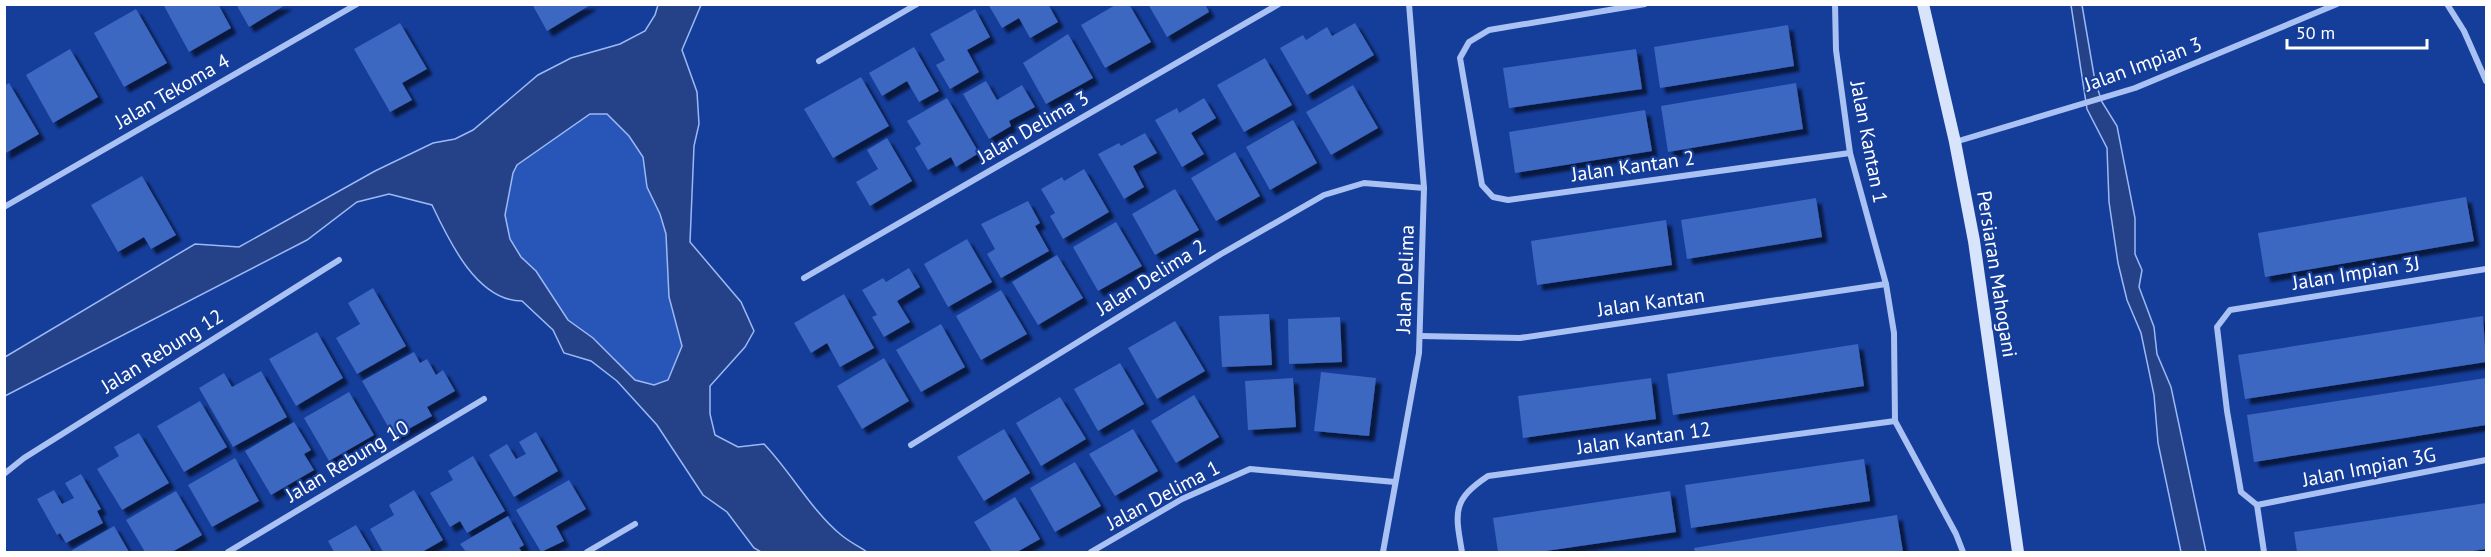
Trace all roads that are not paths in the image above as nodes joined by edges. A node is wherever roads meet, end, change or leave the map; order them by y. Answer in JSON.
{"nodes":[{"id":1,"x":357,"y":4,"type":"edge"},
{"id":2,"x":917,"y":4,"type":"edge"},
{"id":3,"x":1279,"y":4,"type":"edge"},
{"id":4,"x":1409,"y":4,"type":"edge"},
{"id":5,"x":1645,"y":4,"type":"edge"},
{"id":6,"x":1835,"y":4,"type":"edge"},
{"id":7,"x":1923,"y":4,"type":"edge"},
{"id":8,"x":2337,"y":4,"type":"edge"},
{"id":9,"x":2447,"y":4,"type":"edge"},
{"id":10,"x":819,"y":61,"type":"dead end"},
{"id":11,"x":2487,"y":81,"type":"edge"},
{"id":12,"x":1955,"y":142,"type":"junction"},
{"id":13,"x":1850,"y":153,"type":"junction"},
{"id":14,"x":1424,"y":188,"type":"junction"},
{"id":15,"x":4,"y":207,"type":"edge"},
{"id":16,"x":339,"y":260,"type":"dead end"},
{"id":17,"x":2487,"y":268,"type":"edge"},
{"id":18,"x":804,"y":278,"type":"dead end"},
{"id":19,"x":1886,"y":284,"type":"junction"},
{"id":20,"x":1420,"y":336,"type":"junction"},
{"id":21,"x":484,"y":399,"type":"dead end"},
{"id":22,"x":1895,"y":422,"type":"junction"},
{"id":23,"x":911,"y":445,"type":"dead end"},
{"id":24,"x":2487,"y":460,"type":"edge"},
{"id":25,"x":4,"y":474,"type":"edge"},
{"id":26,"x":1395,"y":482,"type":"junction"},
{"id":27,"x":2257,"y":505,"type":"junction"},
{"id":28,"x":635,"y":524,"type":"dead end"},
{"id":29,"x":228,"y":552,"type":"edge"},
{"id":30,"x":587,"y":552,"type":"edge"},
{"id":31,"x":1091,"y":552,"type":"edge"},
{"id":32,"x":1383,"y":552,"type":"edge"},
{"id":33,"x":1462,"y":552,"type":"edge"},
{"id":34,"x":1963,"y":552,"type":"edge"},
{"id":35,"x":2018,"y":552,"type":"edge"},
{"id":36,"x":2264,"y":552,"type":"edge"}],
"edges":[{"from":1,"to":15,"type":"street","name":"Jalan Tekoma 4"},
{"from":2,"to":10,"type":"street"},
{"from":3,"to":18,"type":"street","name":"Jalan Delima 3"},
{"from":4,"to":14,"type":"street","name":"Jalan Delima"},
{"from":5,"to":13,"type":"street","name":"Jalan Kantan 2"},
{"from":6,"to":13,"type":"street","name":"Jalan Kantan 1"},
{"from":7,"to":12,"type":"main road","name":"Persiaran Mahogani"},
{"from":8,"to":12,"type":"street","name":"Jalan Impian 3"},
{"from":9,"to":11,"type":"street"},
{"from":12,"to":35,"type":"main road","name":"Persiaran Mahogani"},
{"from":13,"to":19,"type":"street","name":"Jalan Kantan 1"},
{"from":14,"to":20,"type":"street","name":"Jalan Delima"},
{"from":14,"to":23,"type":"street","name":"Jalan Delima 2"},
{"from":16,"to":25,"type":"street","name":"Jalan Rebung 12"},
{"from":17,"to":27,"type":"street","name":"Jalan Impian 3J"},
{"from":19,"to":20,"type":"street","name":"Jalan Kantan"},
{"from":19,"to":22,"type":"street","name":"Jalan Kantan 1"},
{"from":20,"to":26,"type":"street","name":"Jalan Delima"},
{"from":21,"to":29,"type":"street","name":"Jalan Rebung 10"},
{"from":22,"to":33,"type":"street","name":"Jalan Kantan 12"},
{"from":22,"to":34,"type":"street"},
{"from":24,"to":27,"type":"street","name":"Jalan Impian 3G"},
{"from":26,"to":31,"type":"street","name":"Jalan Delima 1"},
{"from":26,"to":32,"type":"street","name":"Jalan Delima"},
{"from":27,"to":36,"type":"street"},
{"from":28,"to":30,"type":"street"}]}
